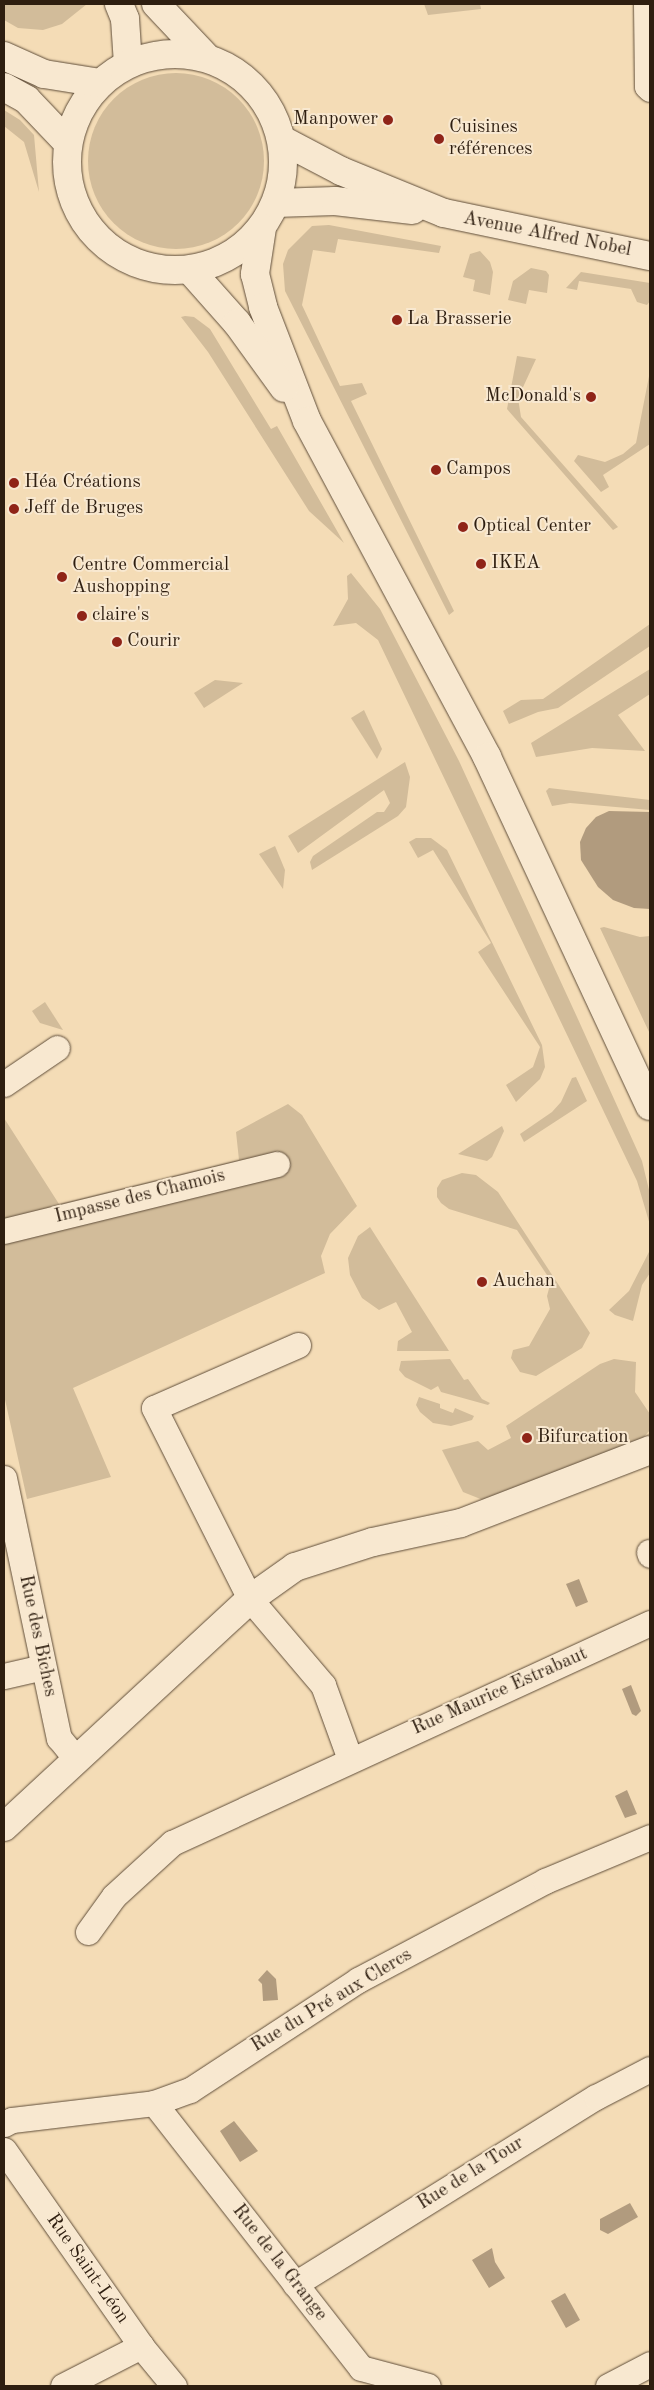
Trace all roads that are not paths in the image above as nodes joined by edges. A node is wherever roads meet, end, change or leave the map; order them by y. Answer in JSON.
{"nodes":[{"id":1,"x":119,"y":4,"type":"edge"},
{"id":2,"x":156,"y":4,"type":"edge"},
{"id":3,"x":646,"y":4,"type":"edge"},
{"id":4,"x":4,"y":56,"type":"edge"},
{"id":5,"x":207,"y":58,"type":"junction"},
{"id":6,"x":128,"y":64,"type":"junction"},
{"id":7,"x":100,"y":83,"type":"junction"},
{"id":8,"x":4,"y":86,"type":"edge"},
{"id":9,"x":650,"y":89,"type":"edge"},
{"id":10,"x":282,"y":140,"type":"junction"},
{"id":11,"x":68,"y":143,"type":"junction"},
{"id":12,"x":276,"y":203,"type":"junction"},
{"id":13,"x":444,"y":214,"type":"junction"},
{"id":14,"x":262,"y":228,"type":"junction"},
{"id":15,"x":650,"y":256,"type":"edge"},
{"id":16,"x":190,"y":270,"type":"junction"},
{"id":17,"x":307,"y":421,"type":"junction"},
{"id":18,"x":57,"y":1048,"type":"dead end"},
{"id":19,"x":4,"y":1084,"type":"edge"},
{"id":20,"x":650,"y":1106,"type":"edge"},
{"id":21,"x":277,"y":1164,"type":"dead end"},
{"id":22,"x":4,"y":1231,"type":"edge"},
{"id":23,"x":298,"y":1345,"type":"dead end"},
{"id":24,"x":650,"y":1450,"type":"edge"},
{"id":25,"x":4,"y":1478,"type":"edge"},
{"id":26,"x":250,"y":1599,"type":"junction"},
{"id":27,"x":650,"y":1624,"type":"edge"},
{"id":28,"x":42,"y":1667,"type":"junction"},
{"id":29,"x":4,"y":1676,"type":"edge"},
{"id":30,"x":76,"y":1759,"type":"junction"},
{"id":31,"x":350,"y":1760,"type":"junction"},
{"id":32,"x":4,"y":1827,"type":"edge"},
{"id":33,"x":650,"y":1837,"type":"edge"},
{"id":34,"x":88,"y":1932,"type":"dead end"},
{"id":35,"x":650,"y":2069,"type":"edge"},
{"id":36,"x":154,"y":2103,"type":"junction"},
{"id":37,"x":4,"y":2124,"type":"edge"},
{"id":38,"x":4,"y":2150,"type":"edge"},
{"id":39,"x":295,"y":2284,"type":"junction"},
{"id":40,"x":141,"y":2346,"type":"junction"},
{"id":41,"x":650,"y":2364,"type":"edge"},
{"id":42,"x":63,"y":2386,"type":"edge"},
{"id":43,"x":174,"y":2386,"type":"edge"},
{"id":44,"x":428,"y":2386,"type":"edge"},
{"id":45,"x":608,"y":2386,"type":"edge"}],
"edges":[{"from":1,"to":6,"type":"main road"},
{"from":2,"to":5,"type":"main road"},
{"from":3,"to":9,"type":"street"},
{"from":4,"to":7,"type":"main road"},
{"from":5,"to":6,"type":"main road"},
{"from":5,"to":10,"type":"main road"},
{"from":6,"to":7,"type":"main road"},
{"from":7,"to":11,"type":"main road"},
{"from":8,"to":11,"type":"main road"},
{"from":10,"to":12,"type":"main road"},
{"from":10,"to":13,"type":"main road","name":"Avenue Alfred Nobel"},
{"from":11,"to":16,"type":"main road"},
{"from":12,"to":13,"type":"main road","name":"Avenue Alfred Nobel"},
{"from":12,"to":14,"type":"main road"},
{"from":13,"to":15,"type":"main road","name":"Avenue Alfred Nobel"},
{"from":14,"to":16,"type":"main road"},
{"from":14,"to":17,"type":"main road"},
{"from":16,"to":17,"type":"main road"},
{"from":17,"to":20,"type":"main road"},
{"from":18,"to":19,"type":"street"},
{"from":21,"to":22,"type":"street","name":"Impasse des Chamois"},
{"from":23,"to":26,"type":"street"},
{"from":24,"to":26,"type":"main road"},
{"from":25,"to":28,"type":"street","name":"Rue des Biches"},
{"from":26,"to":30,"type":"main road"},
{"from":26,"to":31,"type":"street"},
{"from":27,"to":31,"type":"street","name":"Rue Maurice Estrabaut"},
{"from":28,"to":29,"type":"street"},
{"from":28,"to":30,"type":"street","name":"Rue des Biches"},
{"from":30,"to":32,"type":"main road"},
{"from":31,"to":34,"type":"street","name":"Rue Maurice Estrabaut"},
{"from":33,"to":36,"type":"street","name":"Rue du Pré aux Clercs"},
{"from":35,"to":39,"type":"street","name":"Rue de la Tour"},
{"from":36,"to":37,"type":"street","name":"Rue du Pré aux Clercs"},
{"from":36,"to":39,"type":"street","name":"Rue de la Grange"},
{"from":38,"to":40,"type":"street","name":"Rue Saint-Léon"},
{"from":39,"to":44,"type":"street","name":"Rue de la Grange"},
{"from":40,"to":42,"type":"street"},
{"from":40,"to":43,"type":"street","name":"Rue Saint-Léon"},
{"from":41,"to":45,"type":"street"}]}
